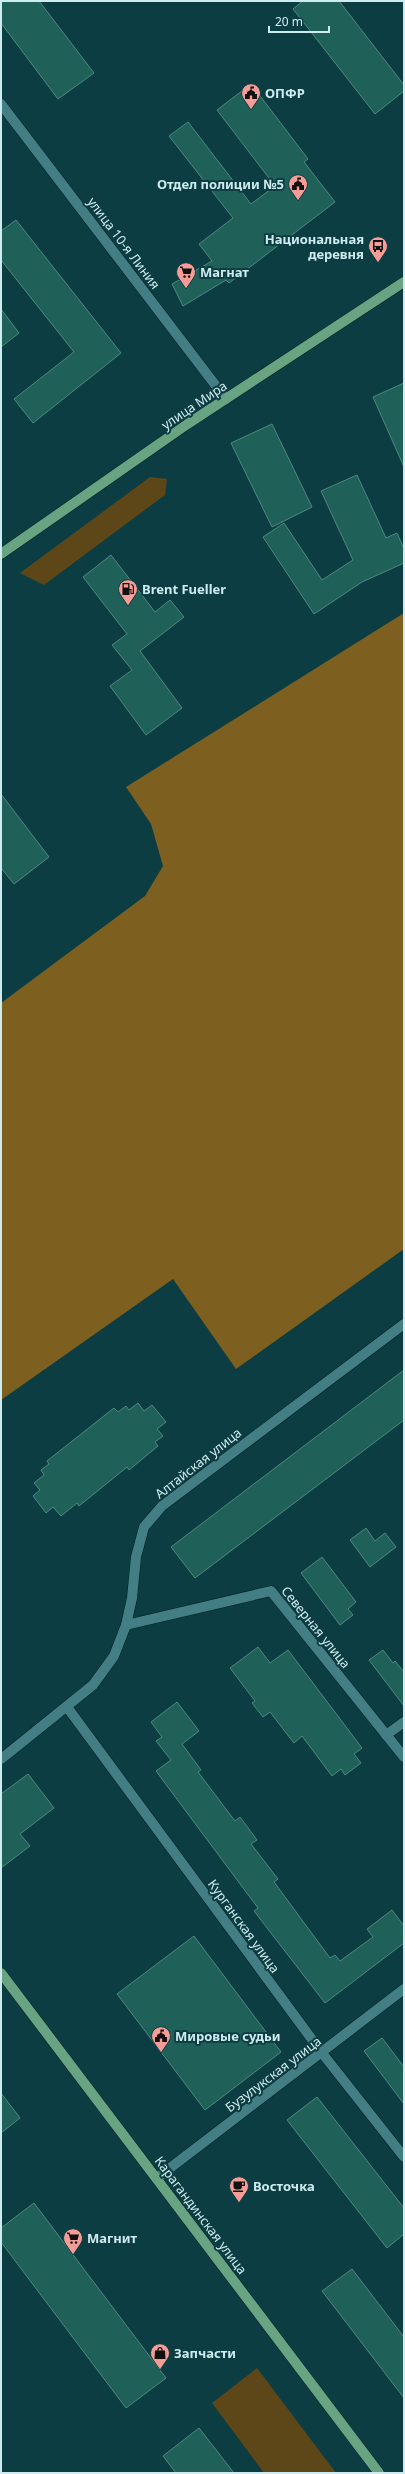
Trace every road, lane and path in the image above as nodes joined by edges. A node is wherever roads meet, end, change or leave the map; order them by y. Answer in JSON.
{"nodes":[{"id":1,"x":1,"y":104,"type":"edge"},
{"id":2,"x":404,"y":282,"type":"edge"},
{"id":3,"x":226,"y":399,"type":"junction"},
{"id":4,"x":1,"y":554,"type":"edge"},
{"id":5,"x":404,"y":1324,"type":"edge"},
{"id":6,"x":126,"y":1625,"type":"junction"},
{"id":7,"x":67,"y":1707,"type":"junction"},
{"id":8,"x":404,"y":1722,"type":"edge"},
{"id":9,"x":386,"y":1735,"type":"junction"},
{"id":10,"x":404,"y":1758,"type":"edge"},
{"id":11,"x":1,"y":1759,"type":"edge"},
{"id":12,"x":1,"y":1973,"type":"edge"},
{"id":13,"x":404,"y":1989,"type":"edge"},
{"id":14,"x":322,"y":2053,"type":"junction"},
{"id":15,"x":404,"y":2157,"type":"edge"},
{"id":16,"x":157,"y":2178,"type":"junction"},
{"id":17,"x":379,"y":2473,"type":"edge"}],
"edges":[{"from":1,"to":3,"type":"street","name":"улица 10-я Линия"},
{"from":2,"to":3,"type":"main road","name":"улица Мира"},
{"from":3,"to":4,"type":"main road","name":"улица Мира"},
{"from":5,"to":6,"type":"street","name":"Алтайская улица"},
{"from":6,"to":7,"type":"street","name":"Алтайская улица"},
{"from":6,"to":9,"type":"street","name":"Северная улица"},
{"from":7,"to":11,"type":"street","name":"Алтайская улица"},
{"from":7,"to":14,"type":"street","name":"Курганская улица"},
{"from":8,"to":9,"type":"street"},
{"from":9,"to":10,"type":"street","name":"Северная улица"},
{"from":12,"to":16,"type":"main road","name":"Карагандинская улица"},
{"from":13,"to":14,"type":"street","name":"Бузулукская улица"},
{"from":14,"to":15,"type":"street","name":"Курганская улица"},
{"from":14,"to":16,"type":"street","name":"Бузулукская улица"},
{"from":16,"to":17,"type":"main road","name":"Карагандинская улица"}]}
